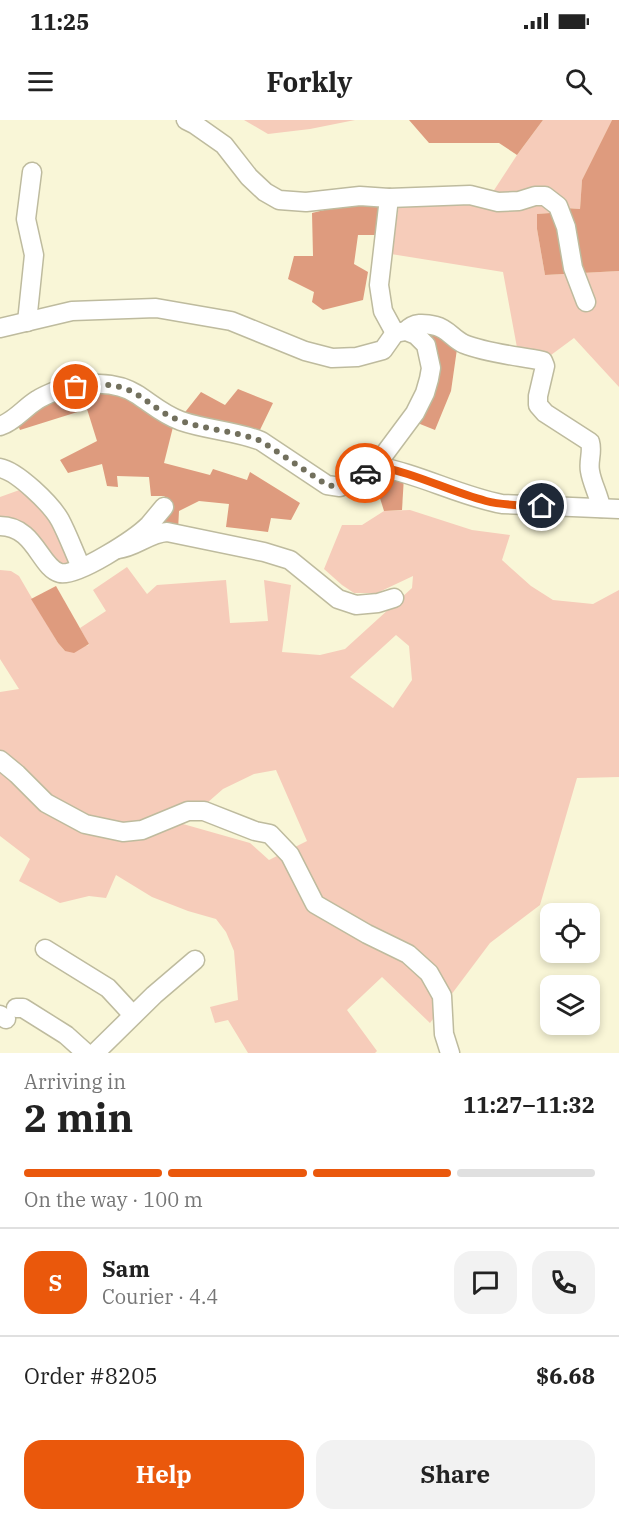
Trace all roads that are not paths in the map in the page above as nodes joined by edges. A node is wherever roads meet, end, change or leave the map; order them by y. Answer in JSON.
{"nodes":[{"id":1,"x":186,"y":120,"type":"edge"},
{"id":2,"x":32,"y":172,"type":"dead end"},
{"id":3,"x":389,"y":198,"type":"junction"},
{"id":4,"x":586,"y":302,"type":"dead end"},
{"id":5,"x":27,"y":322,"type":"junction"},
{"id":6,"x":0,"y":328,"type":"edge"},
{"id":7,"x":400,"y":332,"type":"junction"},
{"id":8,"x":0,"y":426,"type":"edge"},
{"id":9,"x":375,"y":466,"type":"junction"},
{"id":10,"x":0,"y":468,"type":"edge"},
{"id":11,"x":164,"y":507,"type":"dead end"},
{"id":12,"x":601,"y":508,"type":"junction"},
{"id":13,"x":619,"y":509,"type":"edge"},
{"id":14,"x":0,"y":526,"type":"edge"},
{"id":15,"x":118,"y":549,"type":"junction"},
{"id":16,"x":81,"y":567,"type":"junction"},
{"id":17,"x":394,"y":598,"type":"dead end"},
{"id":18,"x":0,"y":760,"type":"edge"},
{"id":19,"x":45,"y":949,"type":"dead end"},
{"id":20,"x":195,"y":960,"type":"dead end"},
{"id":21,"x":7,"y":1014,"type":"edge"},
{"id":22,"x":133,"y":1015,"type":"junction"},
{"id":23,"x":86,"y":1053,"type":"edge"},
{"id":24,"x":95,"y":1053,"type":"edge"},
{"id":25,"x":450,"y":1053,"type":"edge"}],
"edges":[{"from":1,"to":3,"type":"street"},
{"from":2,"to":5,"type":"street"},
{"from":3,"to":4,"type":"street"},
{"from":3,"to":7,"type":"street"},
{"from":5,"to":6,"type":"street"},
{"from":5,"to":7,"type":"street"},
{"from":7,"to":9,"type":"street"},
{"from":7,"to":12,"type":"street"},
{"from":8,"to":9,"type":"street"},
{"from":9,"to":12,"type":"street"},
{"from":10,"to":16,"type":"street"},
{"from":11,"to":15,"type":"street"},
{"from":12,"to":13,"type":"street"},
{"from":14,"to":16,"type":"street"},
{"from":15,"to":16,"type":"street"},
{"from":15,"to":17,"type":"street"},
{"from":18,"to":25,"type":"street"},
{"from":19,"to":22,"type":"street"},
{"from":20,"to":22,"type":"street"},
{"from":21,"to":23,"type":"street"},
{"from":22,"to":24,"type":"street"}]}
